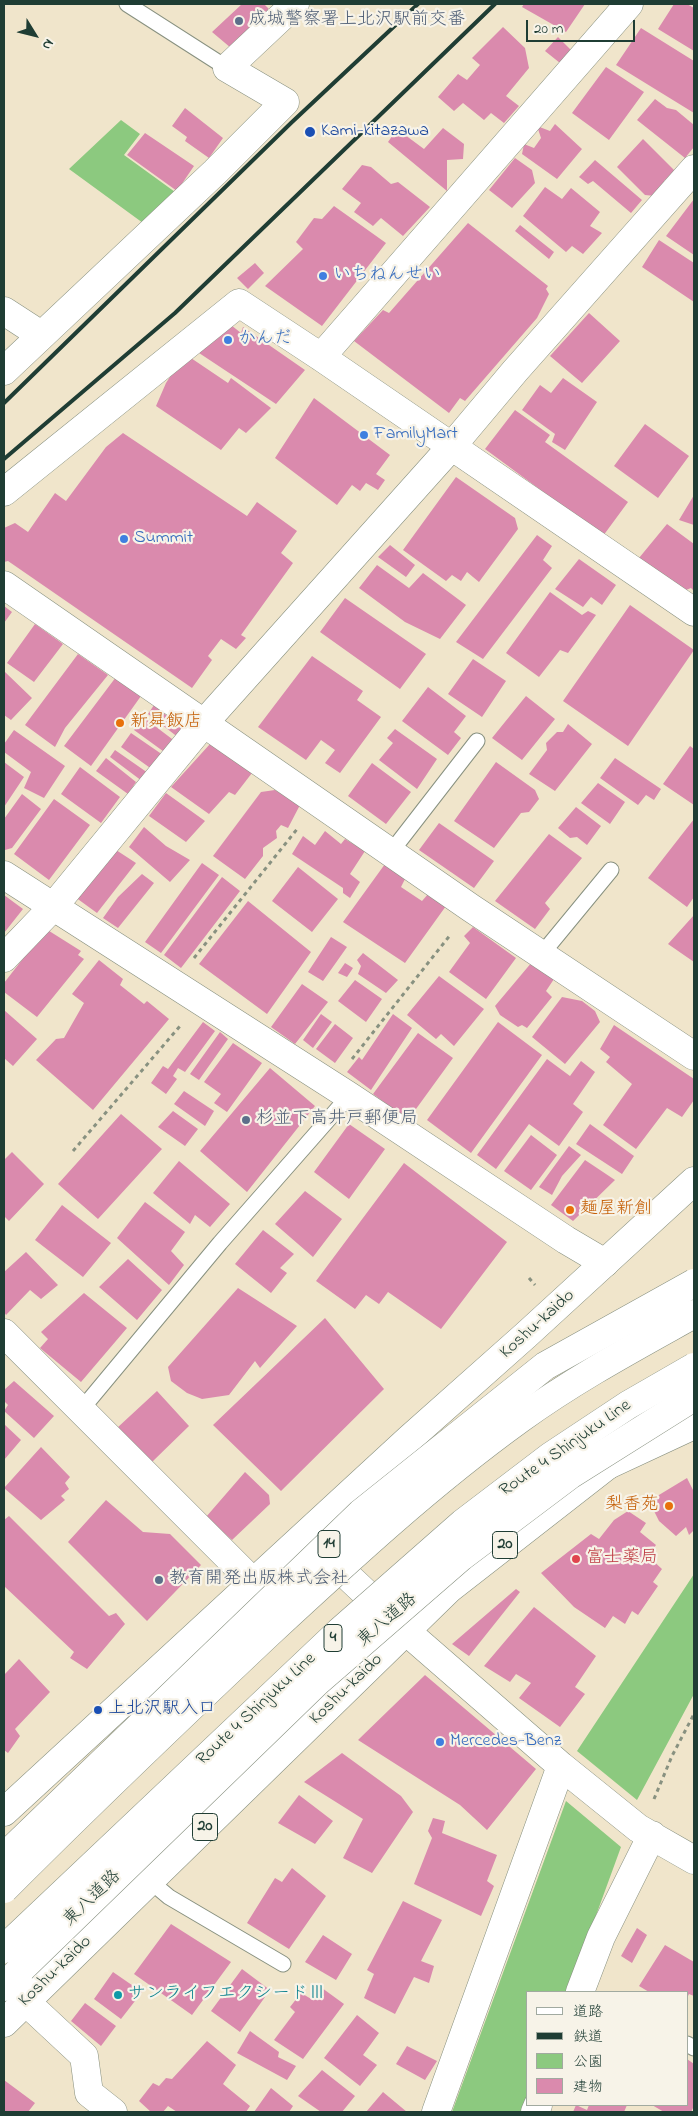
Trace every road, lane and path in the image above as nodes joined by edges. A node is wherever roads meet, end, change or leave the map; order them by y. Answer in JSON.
{"nodes":[{"id":1,"x":127,"y":4,"type":"edge"},
{"id":2,"x":295,"y":4,"type":"edge"},
{"id":3,"x":628,"y":4,"type":"edge"},
{"id":4,"x":227,"y":68,"type":"junction"},
{"id":5,"x":694,"y":169,"type":"edge"},
{"id":6,"x":4,"y":311,"type":"edge"},
{"id":7,"x":41,"y":336,"type":"junction"},
{"id":8,"x":321,"y":357,"type":"junction"},
{"id":9,"x":4,"y":371,"type":"edge"},
{"id":10,"x":452,"y":446,"type":"junction"},
{"id":11,"x":4,"y":492,"type":"edge"},
{"id":12,"x":4,"y":584,"type":"edge"},
{"id":13,"x":694,"y":612,"type":"edge"},
{"id":14,"x":204,"y":723,"type":"junction"},
{"id":15,"x":478,"y":741,"type":"dead end"},
{"id":16,"x":319,"y":802,"type":"junction"},
{"id":17,"x":391,"y":852,"type":"junction"},
{"id":18,"x":611,"y":870,"type":"dead end"},
{"id":19,"x":4,"y":875,"type":"edge"},
{"id":20,"x":53,"y":907,"type":"junction"},
{"id":21,"x":472,"y":908,"type":"junction"},
{"id":22,"x":542,"y":955,"type":"junction"},
{"id":23,"x":4,"y":958,"type":"edge"},
{"id":24,"x":173,"y":984,"type":"junction"},
{"id":25,"x":201,"y":1002,"type":"junction"},
{"id":26,"x":694,"y":1056,"type":"edge"},
{"id":27,"x":340,"y":1090,"type":"junction"},
{"id":28,"x":73,"y":1151,"type":"dead end"},
{"id":29,"x":694,"y":1181,"type":"edge"},
{"id":30,"x":694,"y":1200,"type":"edge"},
{"id":31,"x":638,"y":1234,"type":"junction"},
{"id":32,"x":606,"y":1263,"type":"junction"},
{"id":33,"x":694,"y":1283,"type":"edge"},
{"id":34,"x":694,"y":1314,"type":"edge"},
{"id":35,"x":4,"y":1333,"type":"edge"},
{"id":36,"x":694,"y":1363,"type":"edge"},
{"id":37,"x":694,"y":1367,"type":"edge"},
{"id":38,"x":694,"y":1396,"type":"edge"},
{"id":39,"x":80,"y":1410,"type":"junction"},
{"id":40,"x":694,"y":1425,"type":"edge"},
{"id":41,"x":608,"y":1465,"type":"junction"},
{"id":42,"x":305,"y":1536,"type":"junction"},
{"id":43,"x":253,"y":1582,"type":"junction"},
{"id":44,"x":406,"y":1632,"type":"junction"},
{"id":45,"x":694,"y":1714,"type":"edge"},
{"id":46,"x":561,"y":1766,"type":"junction"},
{"id":47,"x":4,"y":1812,"type":"edge"},
{"id":48,"x":645,"y":1831,"type":"junction"},
{"id":49,"x":4,"y":1856,"type":"edge"},
{"id":50,"x":694,"y":1860,"type":"edge"},
{"id":51,"x":150,"y":1881,"type":"junction"},
{"id":52,"x":4,"y":1889,"type":"edge"},
{"id":53,"x":4,"y":1949,"type":"edge"},
{"id":54,"x":283,"y":1964,"type":"dead end"},
{"id":55,"x":13,"y":1977,"type":"edge"},
{"id":56,"x":584,"y":1991,"type":"edge"},
{"id":57,"x":26,"y":2002,"type":"junction"},
{"id":58,"x":4,"y":2023,"type":"edge"},
{"id":59,"x":113,"y":2112,"type":"edge"},
{"id":60,"x":436,"y":2112,"type":"edge"}],
"edges":[{"from":1,"to":4,"type":"lane"},
{"from":2,"to":4,"type":"main road"},
{"from":3,"to":8,"type":"main road"},
{"from":4,"to":7,"type":"main road"},
{"from":5,"to":10,"type":"main road"},
{"from":6,"to":7,"type":"main road"},
{"from":7,"to":9,"type":"main road"},
{"from":8,"to":10,"type":"main road"},
{"from":8,"to":11,"type":"main road"},
{"from":10,"to":13,"type":"main road"},
{"from":10,"to":14,"type":"main road"},
{"from":12,"to":14,"type":"main road"},
{"from":14,"to":16,"type":"main road"},
{"from":14,"to":20,"type":"main road"},
{"from":15,"to":17,"type":"lane"},
{"from":16,"to":17,"type":"main road"},
{"from":16,"to":24,"type":"path"},
{"from":17,"to":21,"type":"main road"},
{"from":18,"to":22,"type":"lane"},
{"from":19,"to":20,"type":"main road"},
{"from":20,"to":23,"type":"main road"},
{"from":20,"to":24,"type":"main road"},
{"from":21,"to":22,"type":"main road"},
{"from":21,"to":27,"type":"path"},
{"from":22,"to":26,"type":"main road"},
{"from":24,"to":25,"type":"main road"},
{"from":25,"to":27,"type":"main road"},
{"from":25,"to":28,"type":"path"},
{"from":27,"to":32,"type":"main road"},
{"from":27,"to":39,"type":"lane"},
{"from":29,"to":31,"type":"main road","name":"Koshu-kaido"},
{"from":30,"to":31,"type":"main road"},
{"from":31,"to":32,"type":"main road","name":"Koshu-kaido"},
{"from":32,"to":42,"type":"main road","name":"Koshu-kaido"},
{"from":33,"to":49,"type":"main road","number":"14","bridge":true},
{"from":34,"to":52,"type":"main road","bridge":true},
{"from":35,"to":39,"type":"main road"},
{"from":36,"to":41,"type":"main road","name":"Koshu-kaido","number":"20"},
{"from":37,"to":53,"type":"main road","name":"Route 4 Shinjuku Line","number":"4","bridge":true},
{"from":38,"to":55,"type":"main road","name":"東八道路","bridge":true},
{"from":39,"to":43,"type":"main road"},
{"from":40,"to":41,"type":"main road"},
{"from":41,"to":44,"type":"main road","name":"Koshu-kaido","number":"20"},
{"from":42,"to":43,"type":"main road","name":"Koshu-kaido"},
{"from":42,"to":44,"type":"main road"},
{"from":43,"to":47,"type":"main road","name":"Koshu-kaido"},
{"from":44,"to":46,"type":"main road"},
{"from":44,"to":51,"type":"main road","name":"Koshu-kaido","number":"20"},
{"from":45,"to":48,"type":"path"},
{"from":46,"to":48,"type":"main road"},
{"from":46,"to":60,"type":"main road"},
{"from":48,"to":50,"type":"main road"},
{"from":48,"to":56,"type":"main road"},
{"from":51,"to":54,"type":"lane"},
{"from":51,"to":57,"type":"main road","name":"Koshu-kaido","number":"20"},
{"from":57,"to":58,"type":"main road","name":"Koshu-kaido","number":"20"},
{"from":57,"to":59,"type":"main road"}]}
